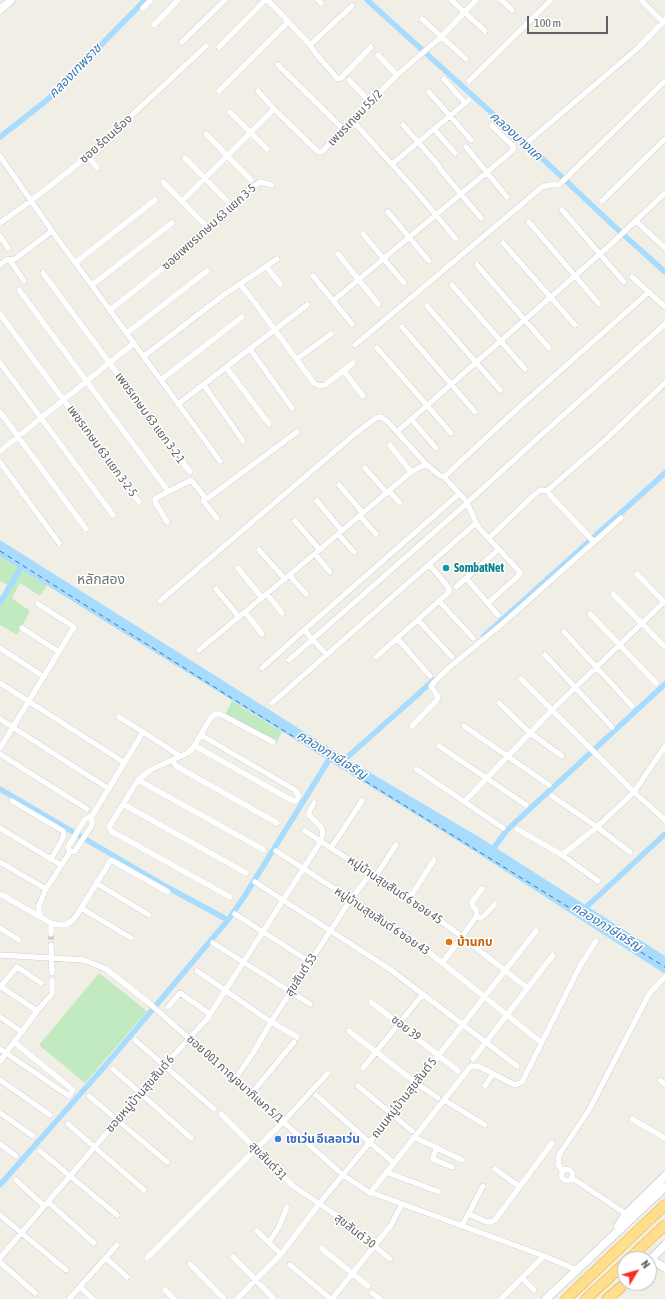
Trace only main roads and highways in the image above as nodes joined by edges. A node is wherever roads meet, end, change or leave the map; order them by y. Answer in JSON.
{"nodes":[{"id":1,"x":11,"y":0,"type":"edge"},
{"id":2,"x":0,"y":10,"type":"edge"},
{"id":3,"x":665,"y":1176,"type":"edge"},
{"id":4,"x":665,"y":1187,"type":"edge"},
{"id":5,"x":665,"y":1204,"type":"edge"},
{"id":6,"x":665,"y":1225,"type":"edge"},
{"id":7,"x":608,"y":1240,"type":"junction"},
{"id":8,"x":665,"y":1246,"type":"edge"},
{"id":9,"x":637,"y":1251,"type":"edge"},
{"id":10,"x":657,"y":1253,"type":"edge"},
{"id":11,"x":617,"y":1270,"type":"edge"},
{"id":12,"x":617,"y":1290,"type":"edge"},
{"id":13,"x":618,"y":1291,"type":"edge"},
{"id":14,"x":546,"y":1299,"type":"edge"},
{"id":15,"x":566,"y":1299,"type":"edge"},
{"id":16,"x":586,"y":1299,"type":"edge"},
{"id":17,"x":606,"y":1299,"type":"edge"},
{"id":18,"x":610,"y":1299,"type":"edge"}],
"edges":[{"from":1,"to":2,"type":"main road"},
{"from":3,"to":7,"type":"main road"},
{"from":4,"to":7,"type":"main road"},
{"from":5,"to":15,"type":"highway"},
{"from":6,"to":9,"type":"highway"},
{"from":7,"to":14,"type":"main road"},
{"from":8,"to":10,"type":"main road"},
{"from":11,"to":16,"type":"highway"},
{"from":12,"to":17,"type":"highway"},
{"from":13,"to":18,"type":"main road"}]}
